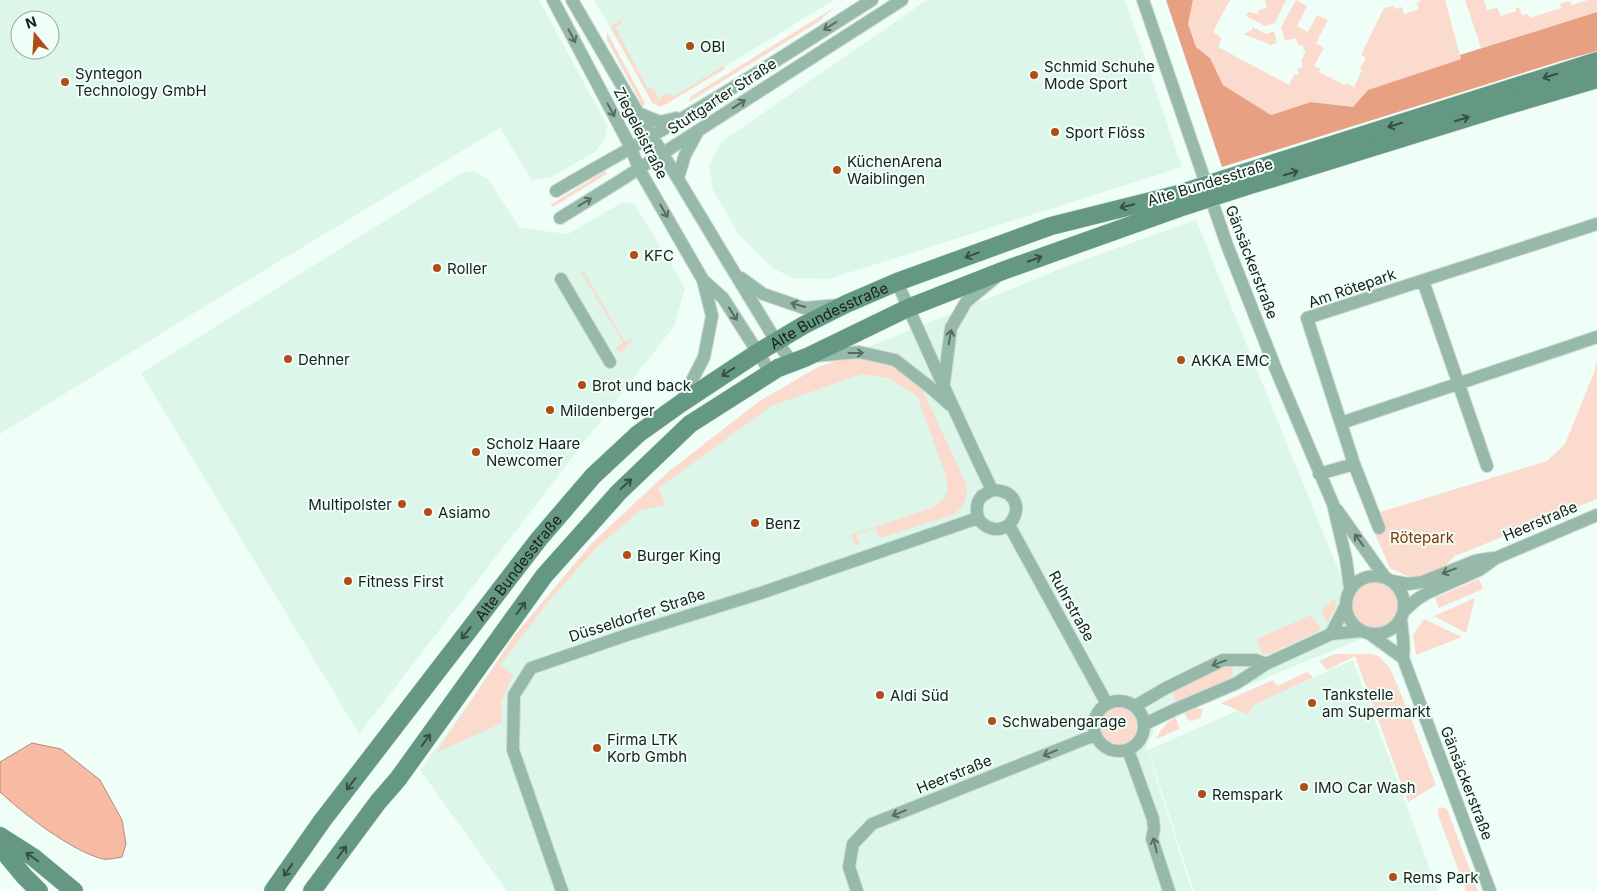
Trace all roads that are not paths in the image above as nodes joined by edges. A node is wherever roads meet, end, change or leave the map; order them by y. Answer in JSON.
{"nodes":[{"id":1,"x":553,"y":0,"type":"edge"},
{"id":2,"x":572,"y":0,"type":"edge"},
{"id":3,"x":872,"y":0,"type":"edge"},
{"id":4,"x":902,"y":0,"type":"edge"},
{"id":5,"x":1143,"y":0,"type":"edge"},
{"id":6,"x":1597,"y":61,"type":"edge"},
{"id":7,"x":1597,"y":79,"type":"edge"},
{"id":8,"x":638,"y":113,"type":"junction"},
{"id":9,"x":692,"y":113,"type":"junction"},
{"id":10,"x":698,"y":131,"type":"junction"},
{"id":11,"x":652,"y":136,"type":"junction"},
{"id":12,"x":631,"y":148,"type":"junction"},
{"id":13,"x":663,"y":153,"type":"junction"},
{"id":14,"x":639,"y":169,"type":"junction"},
{"id":15,"x":678,"y":178,"type":"junction"},
{"id":16,"x":1242,"y":180,"type":"junction"},
{"id":17,"x":556,"y":191,"type":"dead end"},
{"id":18,"x":1177,"y":202,"type":"junction"},
{"id":19,"x":560,"y":218,"type":"dead end"},
{"id":20,"x":1597,"y":224,"type":"edge"},
{"id":21,"x":1005,"y":270,"type":"junction"},
{"id":22,"x":734,"y":272,"type":"junction"},
{"id":23,"x":561,"y":279,"type":"dead end"},
{"id":24,"x":703,"y":280,"type":"junction"},
{"id":25,"x":1423,"y":281,"type":"junction"},
{"id":26,"x":897,"y":282,"type":"junction"},
{"id":27,"x":846,"y":304,"type":"junction"},
{"id":28,"x":908,"y":308,"type":"junction"},
{"id":29,"x":1597,"y":337,"type":"edge"},
{"id":30,"x":776,"y":341,"type":"junction"},
{"id":31,"x":757,"y":353,"type":"junction"},
{"id":32,"x":800,"y":360,"type":"junction"},
{"id":33,"x":610,"y":362,"type":"dead end"},
{"id":34,"x":771,"y":373,"type":"junction"},
{"id":35,"x":1458,"y":383,"type":"junction"},
{"id":36,"x":944,"y":385,"type":"junction"},
{"id":37,"x":680,"y":404,"type":"junction"},
{"id":38,"x":953,"y":408,"type":"junction"},
{"id":39,"x":1341,"y":423,"type":"junction"},
{"id":40,"x":1354,"y":464,"type":"junction"},
{"id":41,"x":1487,"y":466,"type":"dead end"},
{"id":42,"x":1319,"y":474,"type":"junction"},
{"id":43,"x":992,"y":490,"type":"junction"},
{"id":44,"x":1333,"y":504,"type":"junction"},
{"id":45,"x":1597,"y":515,"type":"edge"},
{"id":46,"x":978,"y":518,"type":"junction"},
{"id":47,"x":1009,"y":525,"type":"junction"},
{"id":48,"x":1379,"y":528,"type":"dead end"},
{"id":49,"x":1496,"y":558,"type":"junction"},
{"id":50,"x":1388,"y":579,"type":"junction"},
{"id":51,"x":1350,"y":588,"type":"junction"},
{"id":52,"x":1345,"y":607,"type":"junction"},
{"id":53,"x":1402,"y":615,"type":"junction"},
{"id":54,"x":1366,"y":632,"type":"junction"},
{"id":55,"x":1330,"y":634,"type":"junction"},
{"id":56,"x":1403,"y":658,"type":"junction"},
{"id":57,"x":1266,"y":664,"type":"junction"},
{"id":58,"x":1107,"y":704,"type":"junction"},
{"id":59,"x":1135,"y":706,"type":"junction"},
{"id":60,"x":1145,"y":724,"type":"junction"},
{"id":61,"x":1095,"y":735,"type":"junction"},
{"id":62,"x":1128,"y":750,"type":"junction"},
{"id":63,"x":0,"y":836,"type":"edge"},
{"id":64,"x":0,"y":847,"type":"edge"},
{"id":65,"x":39,"y":891,"type":"edge"},
{"id":66,"x":74,"y":891,"type":"edge"},
{"id":67,"x":273,"y":891,"type":"edge"},
{"id":68,"x":312,"y":891,"type":"edge"},
{"id":69,"x":562,"y":891,"type":"edge"},
{"id":70,"x":857,"y":891,"type":"edge"},
{"id":71,"x":1169,"y":891,"type":"edge"},
{"id":72,"x":1490,"y":891,"type":"edge"}],
"edges":[{"from":1,"to":12,"type":"street","name":"Ziegeleistraße","one_way":true},
{"from":2,"to":8,"type":"street","name":"Ziegeleistraße"},
{"from":3,"to":9,"type":"street","name":"Stuttgarter Straße","one_way":true},
{"from":10,"to":4,"type":"street","name":"Stuttgarter Straße","one_way":true},
{"from":5,"to":42,"type":"street","name":"Gänsäckerstraße"},
{"from":6,"to":16,"type":"main road","name":"Alte Bundesstraße","one_way":true},
{"from":16,"to":7,"type":"main road","name":"Alte Bundesstraße","one_way":true},
{"from":8,"to":9,"type":"street","name":"Stuttgarter Straße"},
{"from":8,"to":11,"type":"street","name":"Ziegeleistraße"},
{"from":9,"to":11,"type":"street","name":"Stuttgarter Straße"},
{"from":10,"to":13,"type":"street","name":"Stuttgarter Straße"},
{"from":10,"to":15,"type":"street","name":"Ziegeleistraße"},
{"from":11,"to":12,"type":"street","name":"Stuttgarter Straße"},
{"from":11,"to":13,"type":"street","name":"Ziegeleistraße"},
{"from":12,"to":14,"type":"street","name":"Ziegeleistraße"},
{"from":12,"to":17,"type":"street","name":"Stuttgarter Straße"},
{"from":13,"to":14,"type":"street","name":"Stuttgarter Straße"},
{"from":13,"to":15,"type":"street","name":"Ziegeleistraße"},
{"from":19,"to":14,"type":"street","name":"Stuttgarter Straße","one_way":true},
{"from":14,"to":24,"type":"street","name":"Ziegeleistraße","one_way":true},
{"from":15,"to":22,"type":"street","name":"Ziegeleistraße"},
{"from":16,"to":18,"type":"main road","bridge":true},
{"from":21,"to":18,"type":"main road","name":"Alte Bundesstraße","one_way":true},
{"from":18,"to":26,"type":"main road","name":"Alte Bundesstraße","one_way":true},
{"from":20,"to":25,"type":"street","name":"Am Rötepark"},
{"from":21,"to":28,"type":"main road","name":"Alte Bundesstraße"},
{"from":36,"to":21,"type":"street","one_way":true},
{"from":27,"to":22,"type":"street","name":"Ziegeleistraße","one_way":true},
{"from":22,"to":30,"type":"street","name":"Ziegeleistraße"},
{"from":23,"to":33,"type":"street"},
{"from":24,"to":31,"type":"street","name":"Ziegeleistraße","one_way":true},
{"from":24,"to":37,"type":"street","name":"Ziegeleistraße"},
{"from":25,"to":35,"type":"street"},
{"from":25,"to":39,"type":"street","name":"Am Rötepark"},
{"from":26,"to":27,"type":"main road","name":"Alte Bundesstraße"},
{"from":26,"to":28,"type":"street"},
{"from":27,"to":30,"type":"main road","name":"Alte Bundesstraße"},
{"from":28,"to":32,"type":"main road","name":"Alte Bundesstraße"},
{"from":28,"to":36,"type":"street"},
{"from":29,"to":35,"type":"street"},
{"from":30,"to":31,"type":"main road","name":"Alte Bundesstraße"},
{"from":30,"to":32,"type":"street","name":"Ziegeleistraße"},
{"from":31,"to":34,"type":"street","name":"Ziegeleistraße"},
{"from":31,"to":37,"type":"main road","name":"Alte Bundesstraße","one_way":true},
{"from":32,"to":34,"type":"main road","name":"Alte Bundesstraße"},
{"from":32,"to":38,"type":"street","one_way":true},
{"from":68,"to":34,"type":"main road","name":"Alte Bundesstraße","one_way":true},
{"from":35,"to":39,"type":"street"},
{"from":35,"to":41,"type":"street"},
{"from":36,"to":38,"type":"street"},
{"from":37,"to":67,"type":"main road","name":"Alte Bundesstraße","one_way":true},
{"from":38,"to":43,"type":"street"},
{"from":39,"to":40,"type":"street","name":"Am Rötepark"},
{"from":40,"to":42,"type":"street"},
{"from":40,"to":48,"type":"street","name":"Am Rötepark"},
{"from":42,"to":44,"type":"street","name":"Gänsäckerstraße"},
{"from":43,"to":46,"type":"street"},
{"from":43,"to":47,"type":"street"},
{"from":50,"to":44,"type":"street","name":"Gänsäckerstraße","one_way":true},
{"from":44,"to":51,"type":"street","name":"Gänsäckerstraße"},
{"from":45,"to":49,"type":"street","name":"Heerstraße"},
{"from":46,"to":47,"type":"street"},
{"from":46,"to":69,"type":"street","name":"Düsseldorfer Straße"},
{"from":47,"to":58,"type":"street","name":"Ruhrstraße"},
{"from":49,"to":50,"type":"street","name":"Heerstraße","one_way":true},
{"from":49,"to":53,"type":"street","name":"Heerstraße"},
{"from":50,"to":51,"type":"street"},
{"from":50,"to":53,"type":"street"},
{"from":51,"to":52,"type":"street"},
{"from":52,"to":54,"type":"street"},
{"from":52,"to":55,"type":"street"},
{"from":53,"to":54,"type":"street"},
{"from":53,"to":56,"type":"street","name":"Gänsäckerstraße"},
{"from":54,"to":55,"type":"street"},
{"from":54,"to":56,"type":"street"},
{"from":55,"to":57,"type":"street"},
{"from":56,"to":72,"type":"street","name":"Gänsäckerstraße"},
{"from":57,"to":59,"type":"street","one_way":true},
{"from":57,"to":60,"type":"street"},
{"from":58,"to":59,"type":"street"},
{"from":58,"to":61,"type":"street"},
{"from":59,"to":60,"type":"street"},
{"from":60,"to":62,"type":"street"},
{"from":61,"to":62,"type":"street"},
{"from":61,"to":70,"type":"street","name":"Heerstraße","one_way":true},
{"from":71,"to":62,"type":"street","one_way":true},
{"from":66,"to":63,"type":"main road","one_way":true},
{"from":64,"to":65,"type":"main road"}]}
